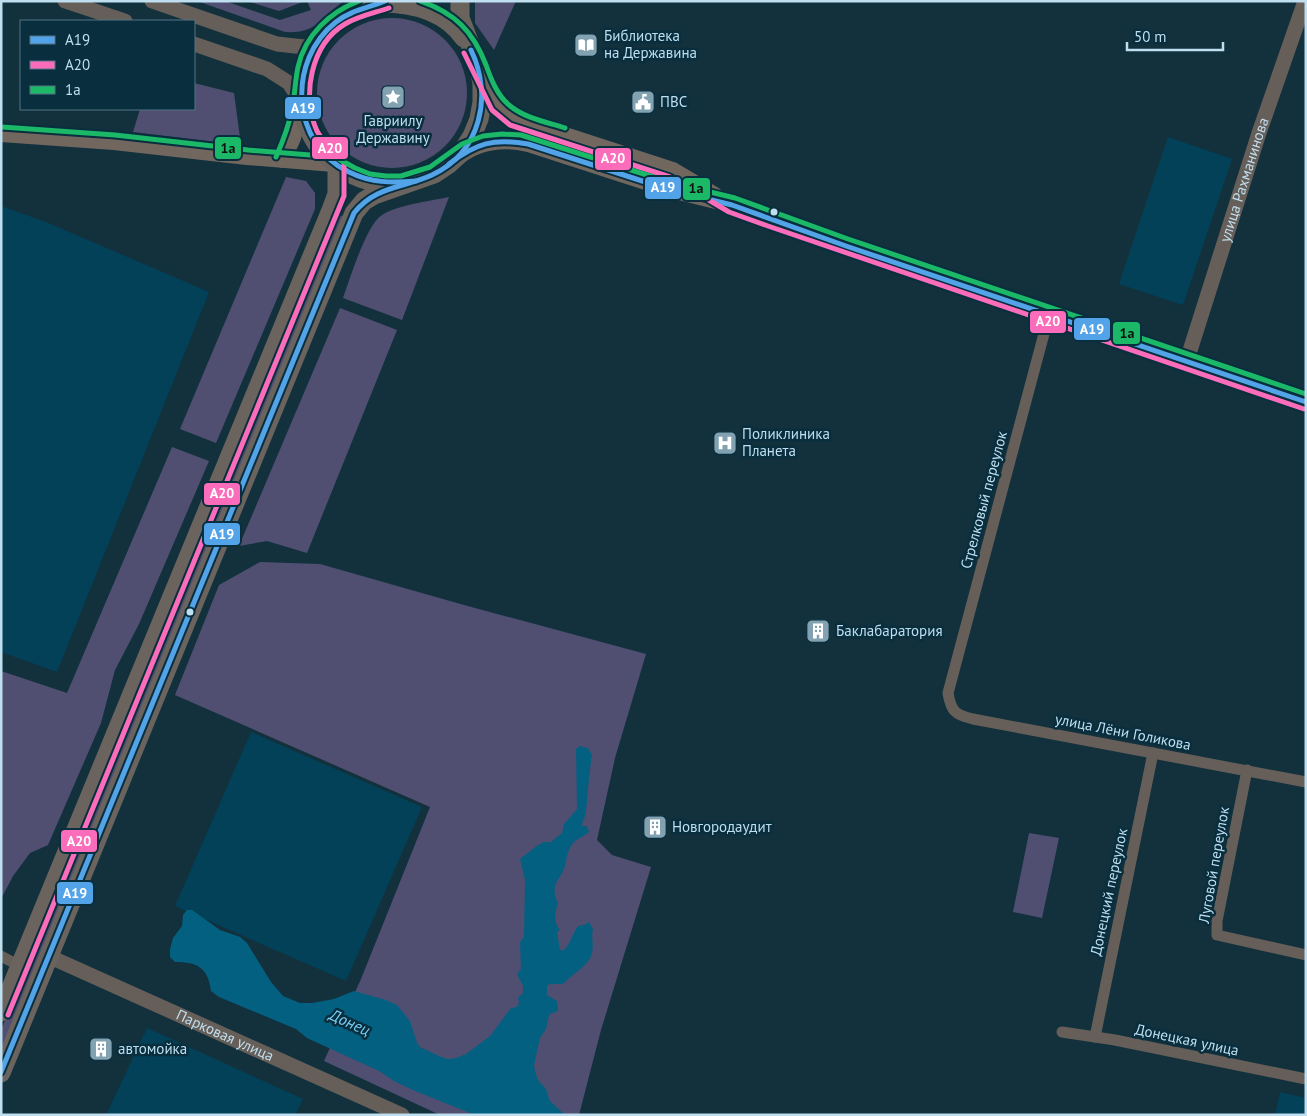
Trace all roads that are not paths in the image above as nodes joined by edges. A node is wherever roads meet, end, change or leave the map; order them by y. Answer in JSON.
{"nodes":[{"id":1,"x":66,"y":1,"type":"edge"},
{"id":2,"x":152,"y":1,"type":"edge"},
{"id":3,"x":460,"y":1,"type":"edge"},
{"id":4,"x":1306,"y":1,"type":"edge"},
{"id":5,"x":384,"y":2,"type":"edge"},
{"id":6,"x":122,"y":20,"type":"edge"},
{"id":7,"x":195,"y":44,"type":"edge"},
{"id":8,"x":315,"y":45,"type":"junction"},
{"id":9,"x":475,"y":58,"type":"junction"},
{"id":10,"x":301,"y":101,"type":"junction"},
{"id":11,"x":1,"y":134,"type":"edge"},
{"id":12,"x":283,"y":160,"type":"junction"},
{"id":13,"x":448,"y":164,"type":"junction"},
{"id":14,"x":335,"y":165,"type":"junction"},
{"id":15,"x":419,"y":180,"type":"junction"},
{"id":16,"x":732,"y":205,"type":"junction"},
{"id":17,"x":1049,"y":315,"type":"junction"},
{"id":18,"x":1187,"y":360,"type":"junction"},
{"id":19,"x":1306,"y":402,"type":"edge"},
{"id":20,"x":948,"y":693,"type":"joint"},
{"id":21,"x":1153,"y":753,"type":"junction"},
{"id":22,"x":1247,"y":770,"type":"junction"},
{"id":23,"x":1306,"y":782,"type":"edge"},
{"id":24,"x":1306,"y":955,"type":"edge"},
{"id":25,"x":1,"y":956,"type":"edge"},
{"id":26,"x":48,"y":956,"type":"junction"},
{"id":27,"x":20,"y":966,"type":"junction"},
{"id":28,"x":1,"y":1012,"type":"edge"},
{"id":29,"x":1062,"y":1032,"type":"dead end"},
{"id":30,"x":1095,"y":1037,"type":"junction"},
{"id":31,"x":1,"y":1073,"type":"edge"},
{"id":32,"x":1306,"y":1079,"type":"edge"},
{"id":33,"x":402,"y":1115,"type":"edge"}],
"edges":[{"from":1,"to":6,"type":"street"},
{"from":2,"to":8,"type":"street"},
{"from":3,"to":9,"type":"main road"},
{"from":4,"to":18,"type":"street","name":"улица Рахманинова"},
{"from":5,"to":8,"type":"main road"},
{"from":5,"to":9,"type":"main road"},
{"from":7,"to":10,"type":"street"},
{"from":8,"to":10,"type":"main road"},
{"from":9,"to":13,"type":"main road"},
{"from":9,"to":16,"type":"main road"},
{"from":10,"to":12,"type":"main road"},
{"from":10,"to":14,"type":"main road"},
{"from":11,"to":12,"type":"main road"},
{"from":12,"to":14,"type":"main road"},
{"from":13,"to":15,"type":"main road"},
{"from":13,"to":16,"type":"main road"},
{"from":14,"to":15,"type":"main road"},
{"from":14,"to":27,"type":"main road"},
{"from":15,"to":26,"type":"main road"},
{"from":16,"to":17,"type":"main road"},
{"from":17,"to":18,"type":"main road"},
{"from":17,"to":20,"type":"street","name":"Стрелковый переулок"},
{"from":18,"to":19,"type":"main road"},
{"from":20,"to":21,"type":"street","name":"улица Лёни Голикова"},
{"from":21,"to":22,"type":"street","name":"улица Лёни Голикова"},
{"from":21,"to":30,"type":"street","name":"Донецкий переулок"},
{"from":22,"to":23,"type":"street","name":"улица Лёни Голикова"},
{"from":22,"to":24,"type":"street","name":"Луговой переулок"},
{"from":25,"to":27,"type":"street"},
{"from":26,"to":31,"type":"main road"},
{"from":26,"to":33,"type":"street","name":"Парковая улица"},
{"from":27,"to":28,"type":"main road"},
{"from":29,"to":30,"type":"street","name":"Донецкая улица"},
{"from":30,"to":32,"type":"street","name":"Донецкая улица"}]}
